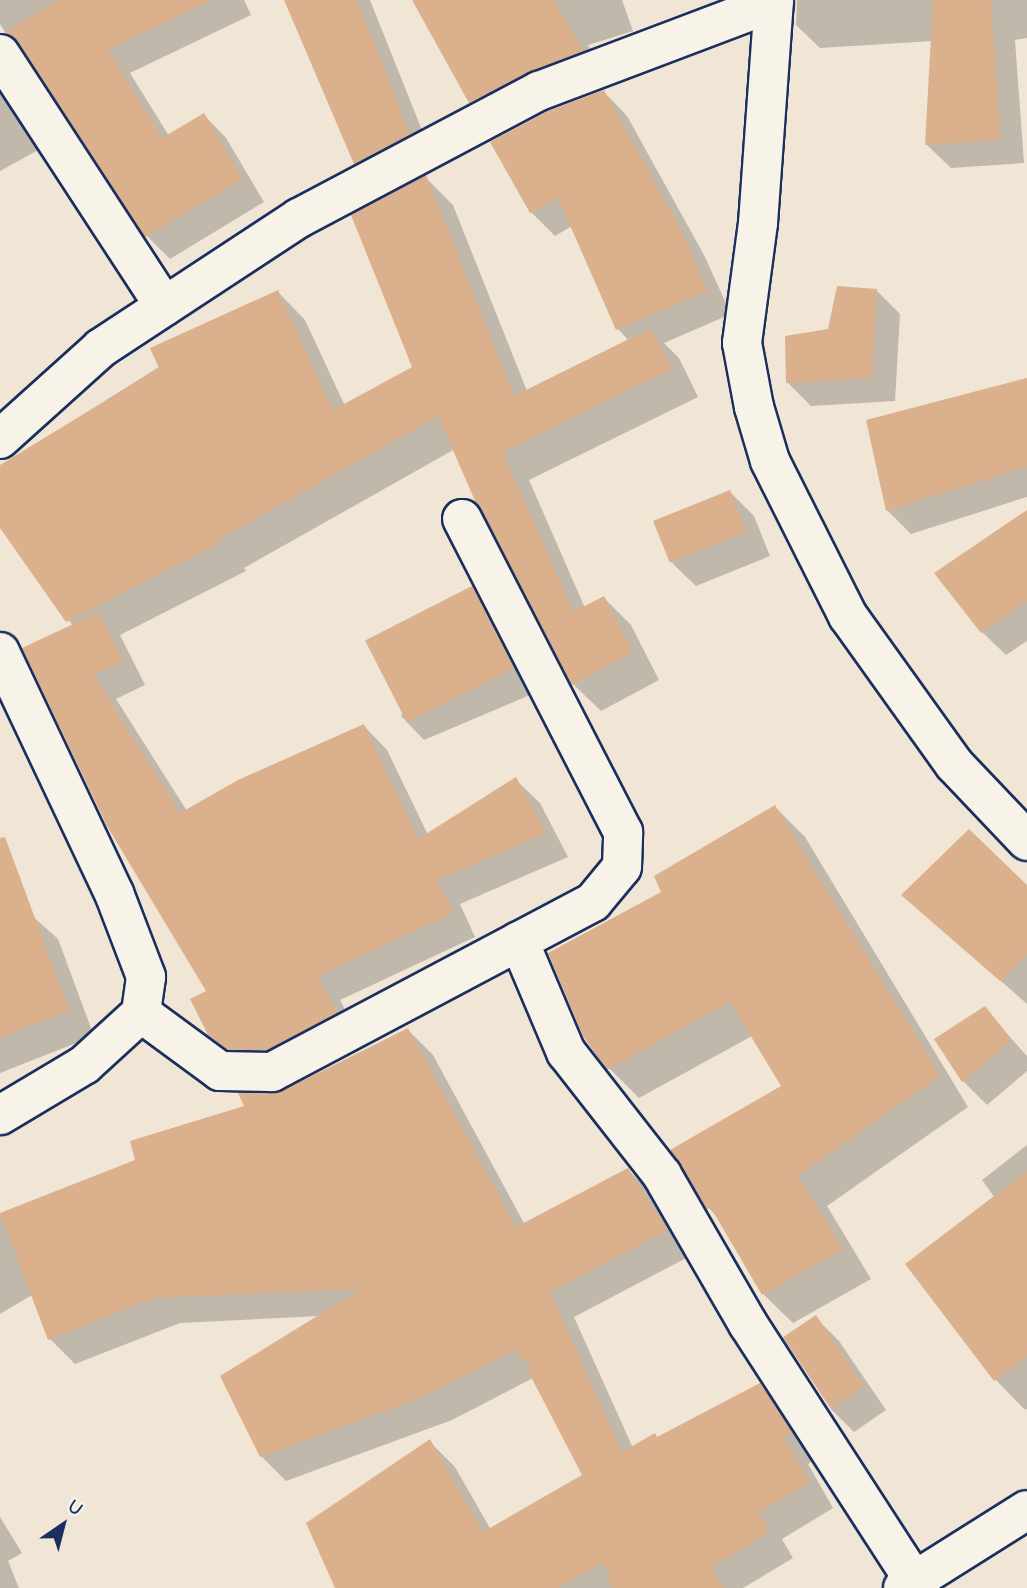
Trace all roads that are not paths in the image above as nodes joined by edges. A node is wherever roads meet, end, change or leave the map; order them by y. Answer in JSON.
{"nodes":[{"id":1,"x":774,"y":1,"type":"edge"},
{"id":2,"x":0,"y":54,"type":"edge"},
{"id":3,"x":164,"y":306,"type":"junction"},
{"id":4,"x":0,"y":439,"type":"edge"},
{"id":5,"x":462,"y":519,"type":"dead end"},
{"id":6,"x":0,"y":652,"type":"edge"},
{"id":7,"x":1027,"y":841,"type":"edge"},
{"id":8,"x":519,"y":941,"type":"junction"},
{"id":9,"x":141,"y":1013,"type":"junction"},
{"id":10,"x":0,"y":1115,"type":"edge"},
{"id":11,"x":1027,"y":1510,"type":"edge"},
{"id":12,"x":908,"y":1585,"type":"edge"}],
"edges":[{"from":1,"to":3,"type":"street"},
{"from":1,"to":7,"type":"street"},
{"from":2,"to":3,"type":"street"},
{"from":3,"to":4,"type":"street"},
{"from":5,"to":8,"type":"street"},
{"from":6,"to":9,"type":"street"},
{"from":8,"to":9,"type":"street"},
{"from":8,"to":12,"type":"street"},
{"from":9,"to":10,"type":"street"},
{"from":11,"to":12,"type":"street"}]}
